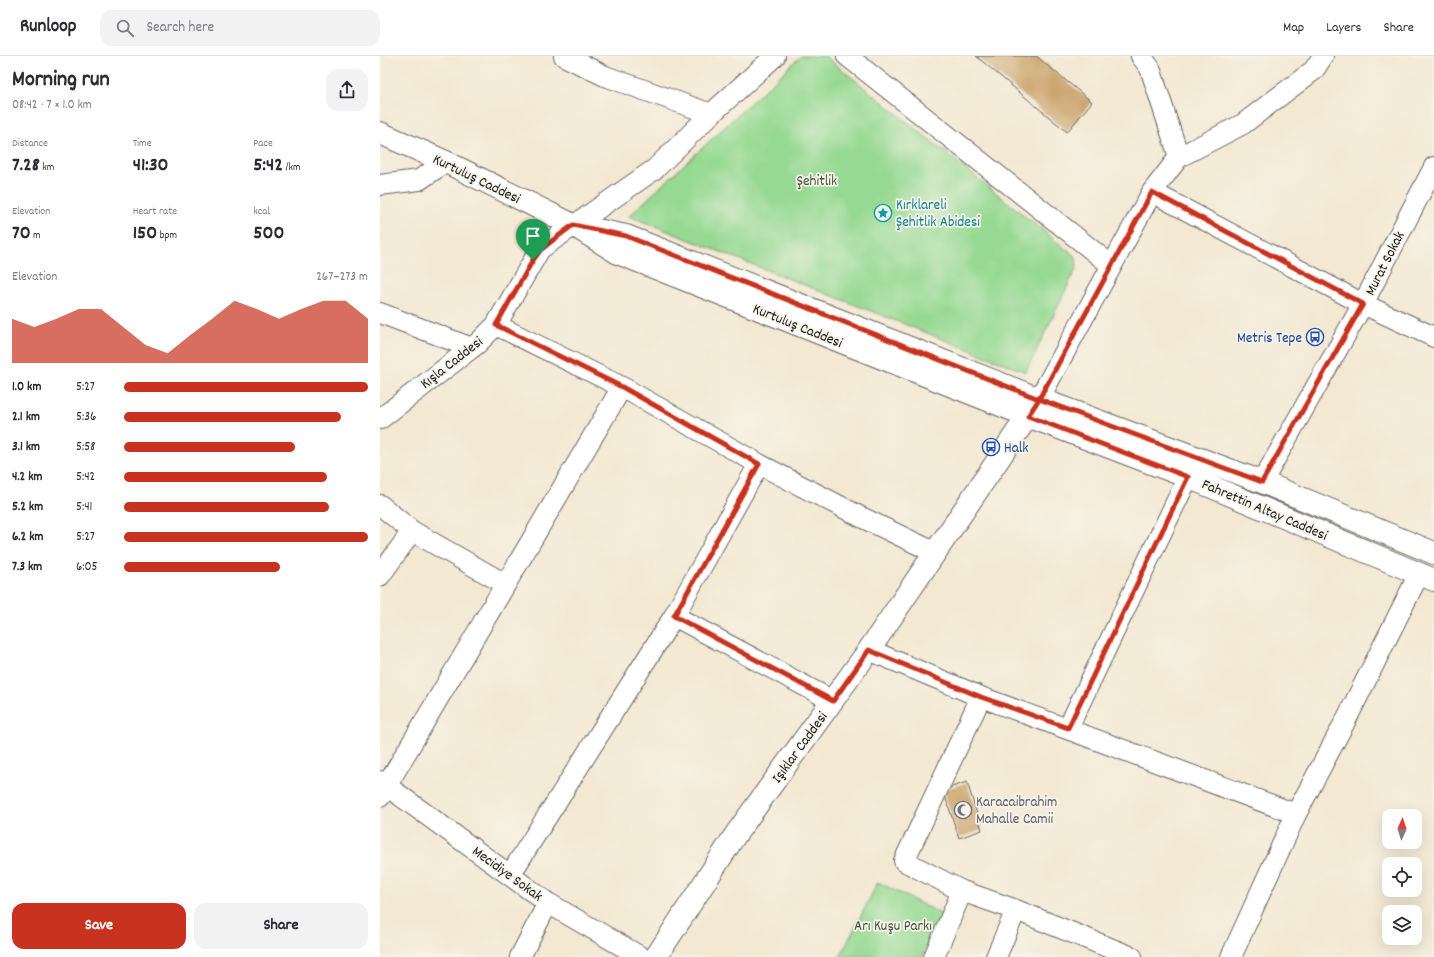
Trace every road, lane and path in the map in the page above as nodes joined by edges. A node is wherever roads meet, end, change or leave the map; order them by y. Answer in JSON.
{"nodes":[{"id":1,"x":564,"y":56,"type":"edge"},
{"id":2,"x":775,"y":56,"type":"edge"},
{"id":3,"x":847,"y":56,"type":"edge"},
{"id":4,"x":1141,"y":56,"type":"edge"},
{"id":5,"x":1323,"y":56,"type":"edge"},
{"id":6,"x":711,"y":114,"type":"junction"},
{"id":7,"x":380,"y":133,"type":"edge"},
{"id":8,"x":1180,"y":157,"type":"junction"},
{"id":9,"x":446,"y":162,"type":"junction"},
{"id":10,"x":1434,"y":167,"type":"edge"},
{"id":11,"x":380,"y":185,"type":"edge"},
{"id":12,"x":1152,"y":192,"type":"junction"},
{"id":13,"x":573,"y":225,"type":"junction"},
{"id":14,"x":1111,"y":265,"type":"junction"},
{"id":15,"x":1363,"y":304,"type":"junction"},
{"id":16,"x":380,"y":313,"type":"edge"},
{"id":17,"x":496,"y":325,"type":"junction"},
{"id":18,"x":1434,"y":337,"type":"edge"},
{"id":19,"x":472,"y":348,"type":"junction"},
{"id":20,"x":622,"y":387,"type":"junction"},
{"id":21,"x":1034,"y":408,"type":"junction"},
{"id":22,"x":380,"y":419,"type":"edge"},
{"id":23,"x":759,"y":464,"type":"junction"},
{"id":24,"x":1188,"y":477,"type":"junction"},
{"id":25,"x":1262,"y":482,"type":"junction"},
{"id":26,"x":380,"y":505,"type":"edge"},
{"id":27,"x":412,"y":531,"type":"junction"},
{"id":28,"x":936,"y":553,"type":"junction"},
{"id":29,"x":1434,"y":553,"type":"edge"},
{"id":30,"x":380,"y":576,"type":"edge"},
{"id":31,"x":1427,"y":577,"type":"edge"},
{"id":32,"x":506,"y":584,"type":"junction"},
{"id":33,"x":674,"y":616,"type":"junction"},
{"id":34,"x":869,"y":650,"type":"junction"},
{"id":35,"x":981,"y":697,"type":"junction"},
{"id":36,"x":833,"y":701,"type":"junction"},
{"id":37,"x":1068,"y":728,"type":"junction"},
{"id":38,"x":382,"y":788,"type":"edge"},
{"id":39,"x":1296,"y":814,"type":"junction"},
{"id":40,"x":510,"y":875,"type":"junction"},
{"id":41,"x":962,"y":891,"type":"junction"},
{"id":42,"x":548,"y":903,"type":"junction"},
{"id":43,"x":1016,"y":910,"type":"junction"},
{"id":44,"x":520,"y":957,"type":"edge"},
{"id":45,"x":641,"y":957,"type":"edge"},
{"id":46,"x":656,"y":957,"type":"edge"},
{"id":47,"x":934,"y":957,"type":"edge"},
{"id":48,"x":996,"y":957,"type":"edge"},
{"id":49,"x":1132,"y":957,"type":"edge"},
{"id":50,"x":1231,"y":957,"type":"edge"}],
"edges":[{"from":1,"to":6,"type":"street"},
{"from":2,"to":6,"type":"street","name":"Kışla Caddesi"},
{"from":3,"to":14,"type":"street"},
{"from":4,"to":8,"type":"street"},
{"from":5,"to":8,"type":"street"},
{"from":6,"to":13,"type":"street","name":"Kışla Caddesi"},
{"from":7,"to":9,"type":"main road","name":"Kurtuluş Caddesi"},
{"from":8,"to":12,"type":"street"},
{"from":9,"to":11,"type":"street"},
{"from":9,"to":13,"type":"main road","name":"Kurtuluş Caddesi"},
{"from":10,"to":15,"type":"street","name":"Murat Sokak"},
{"from":12,"to":14,"type":"street"},
{"from":12,"to":15,"type":"street"},
{"from":13,"to":17,"type":"street","name":"Kışla Caddesi"},
{"from":13,"to":21,"type":"main road","name":"Kurtuluş Caddesi"},
{"from":14,"to":21,"type":"street"},
{"from":15,"to":18,"type":"street"},
{"from":15,"to":25,"type":"street","name":"Murat Sokak"},
{"from":16,"to":19,"type":"street"},
{"from":17,"to":19,"type":"street","name":"Kışla Caddesi"},
{"from":17,"to":20,"type":"street"},
{"from":19,"to":22,"type":"street","name":"Kışla Caddesi"},
{"from":20,"to":23,"type":"street"},
{"from":20,"to":32,"type":"street"},
{"from":21,"to":24,"type":"main road","name":"Fahrettin Altay Caddesi"},
{"from":21,"to":25,"type":"main road","name":"Fahrettin Altay Caddesi"},
{"from":21,"to":28,"type":"main road","name":"Işıklar Caddesi"},
{"from":23,"to":28,"type":"street"},
{"from":23,"to":33,"type":"street"},
{"from":24,"to":31,"type":"main road","name":"Fahrettin Altay Caddesi"},
{"from":24,"to":37,"type":"street"},
{"from":25,"to":29,"type":"main road","name":"Fahrettin Altay Caddesi"},
{"from":26,"to":27,"type":"street"},
{"from":27,"to":30,"type":"street"},
{"from":27,"to":32,"type":"street"},
{"from":28,"to":34,"type":"main road","name":"Işıklar Caddesi"},
{"from":31,"to":39,"type":"street"},
{"from":32,"to":38,"type":"street"},
{"from":33,"to":36,"type":"street"},
{"from":33,"to":40,"type":"street"},
{"from":34,"to":35,"type":"street"},
{"from":34,"to":36,"type":"main road","name":"Işıklar Caddesi"},
{"from":35,"to":37,"type":"street"},
{"from":35,"to":41,"type":"street"},
{"from":36,"to":46,"type":"main road","name":"Işıklar Caddesi"},
{"from":37,"to":39,"type":"street"},
{"from":38,"to":40,"type":"street","name":"Mecidiye Sokak"},
{"from":39,"to":50,"type":"street"},
{"from":40,"to":42,"type":"street","name":"Mecidiye Sokak"},
{"from":41,"to":43,"type":"street"},
{"from":41,"to":47,"type":"street"},
{"from":42,"to":44,"type":"street"},
{"from":42,"to":45,"type":"street","name":"Mecidiye Sokak"},
{"from":43,"to":48,"type":"street"},
{"from":43,"to":49,"type":"street"}]}
